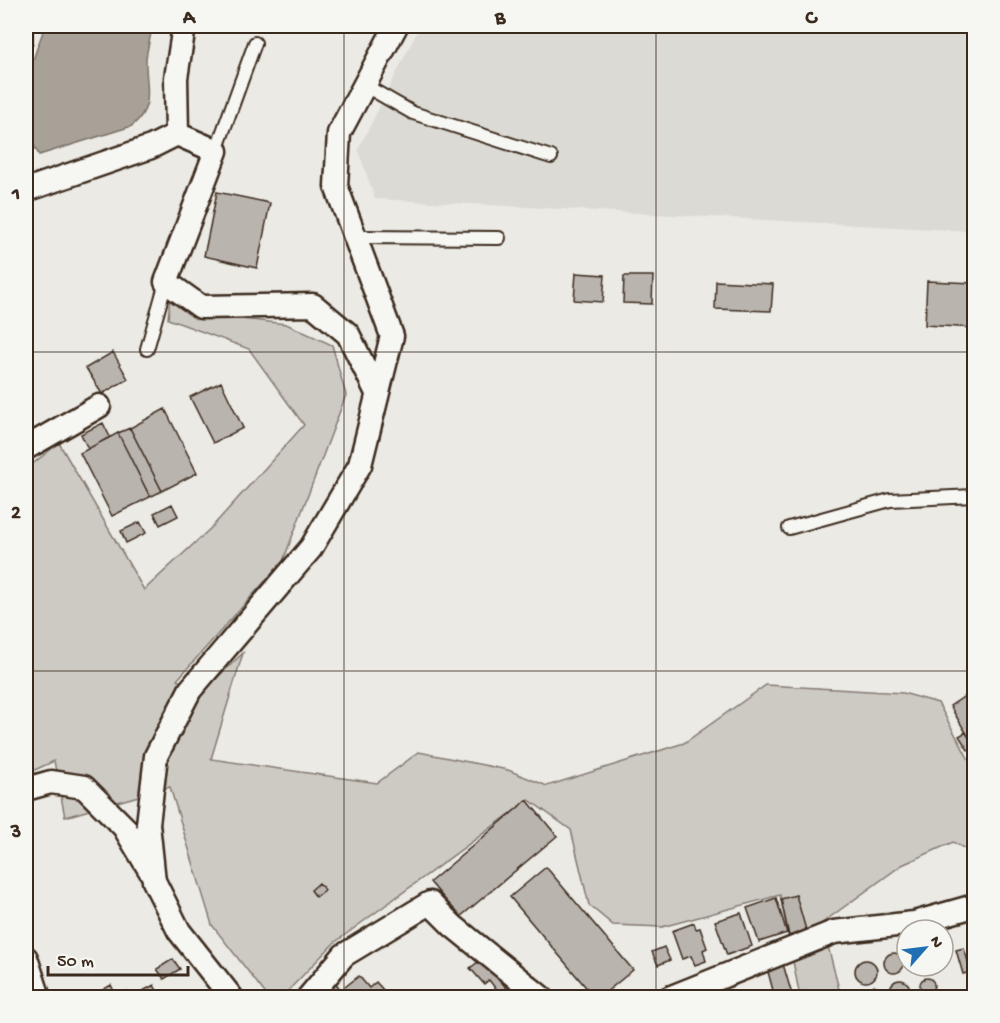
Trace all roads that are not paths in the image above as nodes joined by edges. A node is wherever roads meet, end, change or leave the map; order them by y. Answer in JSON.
{"nodes":[{"id":1,"x":184,"y":26,"type":"edge"},
{"id":2,"x":396,"y":26,"type":"edge"},
{"id":3,"x":26,"y":27,"type":"edge"},
{"id":4,"x":26,"y":42,"type":"edge"},
{"id":5,"x":255,"y":43,"type":"dead end"},
{"id":6,"x":364,"y":85,"type":"junction"},
{"id":7,"x":177,"y":134,"type":"junction"},
{"id":8,"x":216,"y":150,"type":"junction"},
{"id":9,"x":551,"y":157,"type":"dead end"},
{"id":10,"x":26,"y":190,"type":"edge"},
{"id":11,"x":356,"y":237,"type":"junction"},
{"id":12,"x":499,"y":238,"type":"dead end"},
{"id":13,"x":166,"y":282,"type":"junction"},
{"id":14,"x":147,"y":349,"type":"dead end"},
{"id":15,"x":377,"y":393,"type":"junction"},
{"id":16,"x":99,"y":406,"type":"dead end"},
{"id":17,"x":26,"y":448,"type":"edge"},
{"id":18,"x":975,"y":496,"type":"edge"},
{"id":19,"x":789,"y":528,"type":"dead end"},
{"id":20,"x":26,"y":789,"type":"edge"},
{"id":21,"x":153,"y":875,"type":"junction"},
{"id":22,"x":975,"y":906,"type":"edge"},
{"id":23,"x":26,"y":958,"type":"edge"},
{"id":24,"x":39,"y":998,"type":"edge"},
{"id":25,"x":232,"y":998,"type":"edge"},
{"id":26,"x":308,"y":998,"type":"edge"},
{"id":27,"x":542,"y":998,"type":"edge"},
{"id":28,"x":669,"y":998,"type":"edge"}],
"edges":[{"from":1,"to":7,"type":"street"},
{"from":2,"to":6,"type":"street"},
{"from":3,"to":4,"type":"lane"},
{"from":5,"to":8,"type":"lane"},
{"from":6,"to":9,"type":"lane"},
{"from":6,"to":11,"type":"street"},
{"from":7,"to":8,"type":"street"},
{"from":7,"to":10,"type":"street"},
{"from":8,"to":13,"type":"street"},
{"from":11,"to":12,"type":"lane"},
{"from":11,"to":15,"type":"street"},
{"from":13,"to":14,"type":"lane"},
{"from":13,"to":15,"type":"street"},
{"from":15,"to":21,"type":"street"},
{"from":16,"to":17,"type":"street"},
{"from":18,"to":19,"type":"lane"},
{"from":20,"to":21,"type":"street"},
{"from":21,"to":25,"type":"street"},
{"from":22,"to":28,"type":"street"},
{"from":23,"to":24,"type":"street"},
{"from":26,"to":27,"type":"street"}]}
